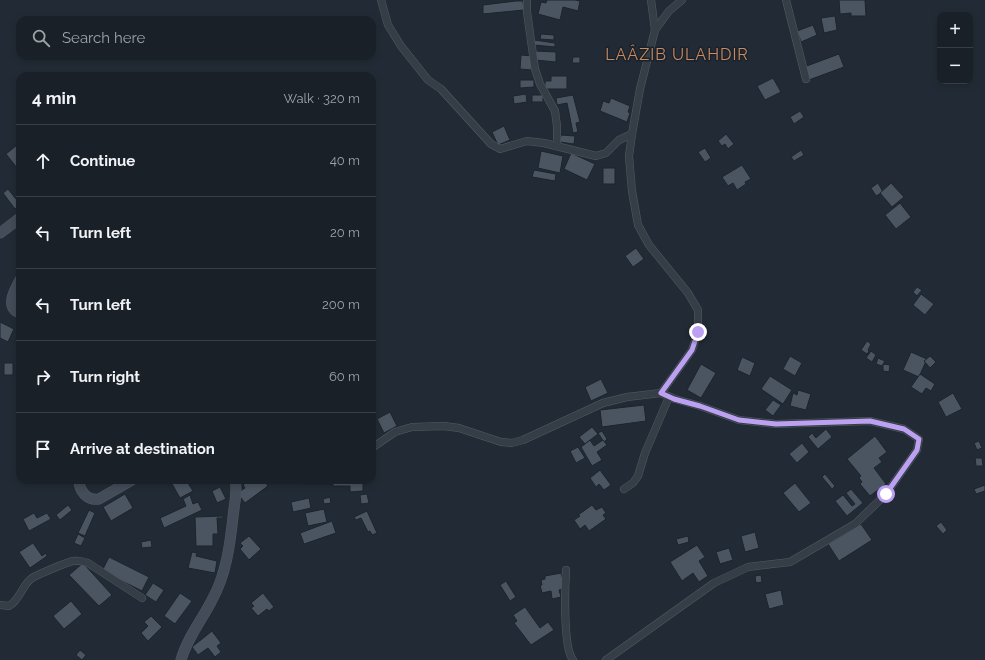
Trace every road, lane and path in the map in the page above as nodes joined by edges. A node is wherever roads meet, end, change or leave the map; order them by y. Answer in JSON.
{"nodes":[{"id":1,"x":381,"y":0,"type":"edge"},
{"id":2,"x":527,"y":0,"type":"edge"},
{"id":3,"x":651,"y":0,"type":"edge"},
{"id":4,"x":682,"y":0,"type":"edge"},
{"id":5,"x":786,"y":0,"type":"edge"},
{"id":6,"x":655,"y":30,"type":"junction"},
{"id":7,"x":806,"y":79,"type":"dead end"},
{"id":8,"x":632,"y":134,"type":"junction"},
{"id":9,"x":557,"y":146,"type":"junction"},
{"id":10,"x":16,"y":221,"type":"edge"},
{"id":11,"x":0,"y":233,"type":"edge"},
{"id":12,"x":16,"y":288,"type":"edge"},
{"id":13,"x":16,"y":311,"type":"edge"},
{"id":14,"x":661,"y":393,"type":"junction"},
{"id":15,"x":669,"y":396,"type":"junction"},
{"id":16,"x":376,"y":445,"type":"edge"},
{"id":17,"x":79,"y":484,"type":"edge"},
{"id":18,"x":125,"y":484,"type":"edge"},
{"id":19,"x":235,"y":484,"type":"edge"},
{"id":20,"x":624,"y":489,"type":"dead end"},
{"id":21,"x":566,"y":570,"type":"dead end"},
{"id":22,"x":142,"y":598,"type":"dead end"},
{"id":23,"x":0,"y":605,"type":"edge"},
{"id":24,"x":181,"y":660,"type":"edge"},
{"id":25,"x":573,"y":660,"type":"edge"},
{"id":26,"x":606,"y":660,"type":"edge"}],
"edges":[{"from":1,"to":9,"type":"street"},
{"from":2,"to":9,"type":"street"},
{"from":3,"to":6,"type":"street"},
{"from":4,"to":6,"type":"street"},
{"from":5,"to":7,"type":"street"},
{"from":6,"to":8,"type":"street"},
{"from":8,"to":9,"type":"street"},
{"from":8,"to":14,"type":"street"},
{"from":10,"to":11,"type":"main road"},
{"from":12,"to":13,"type":"main road"},
{"from":14,"to":15,"type":"street"},
{"from":14,"to":16,"type":"street"},
{"from":15,"to":20,"type":"street"},
{"from":15,"to":26,"type":"street"},
{"from":17,"to":18,"type":"main road"},
{"from":19,"to":24,"type":"main road"},
{"from":21,"to":25,"type":"street"},
{"from":22,"to":23,"type":"street"}]}
